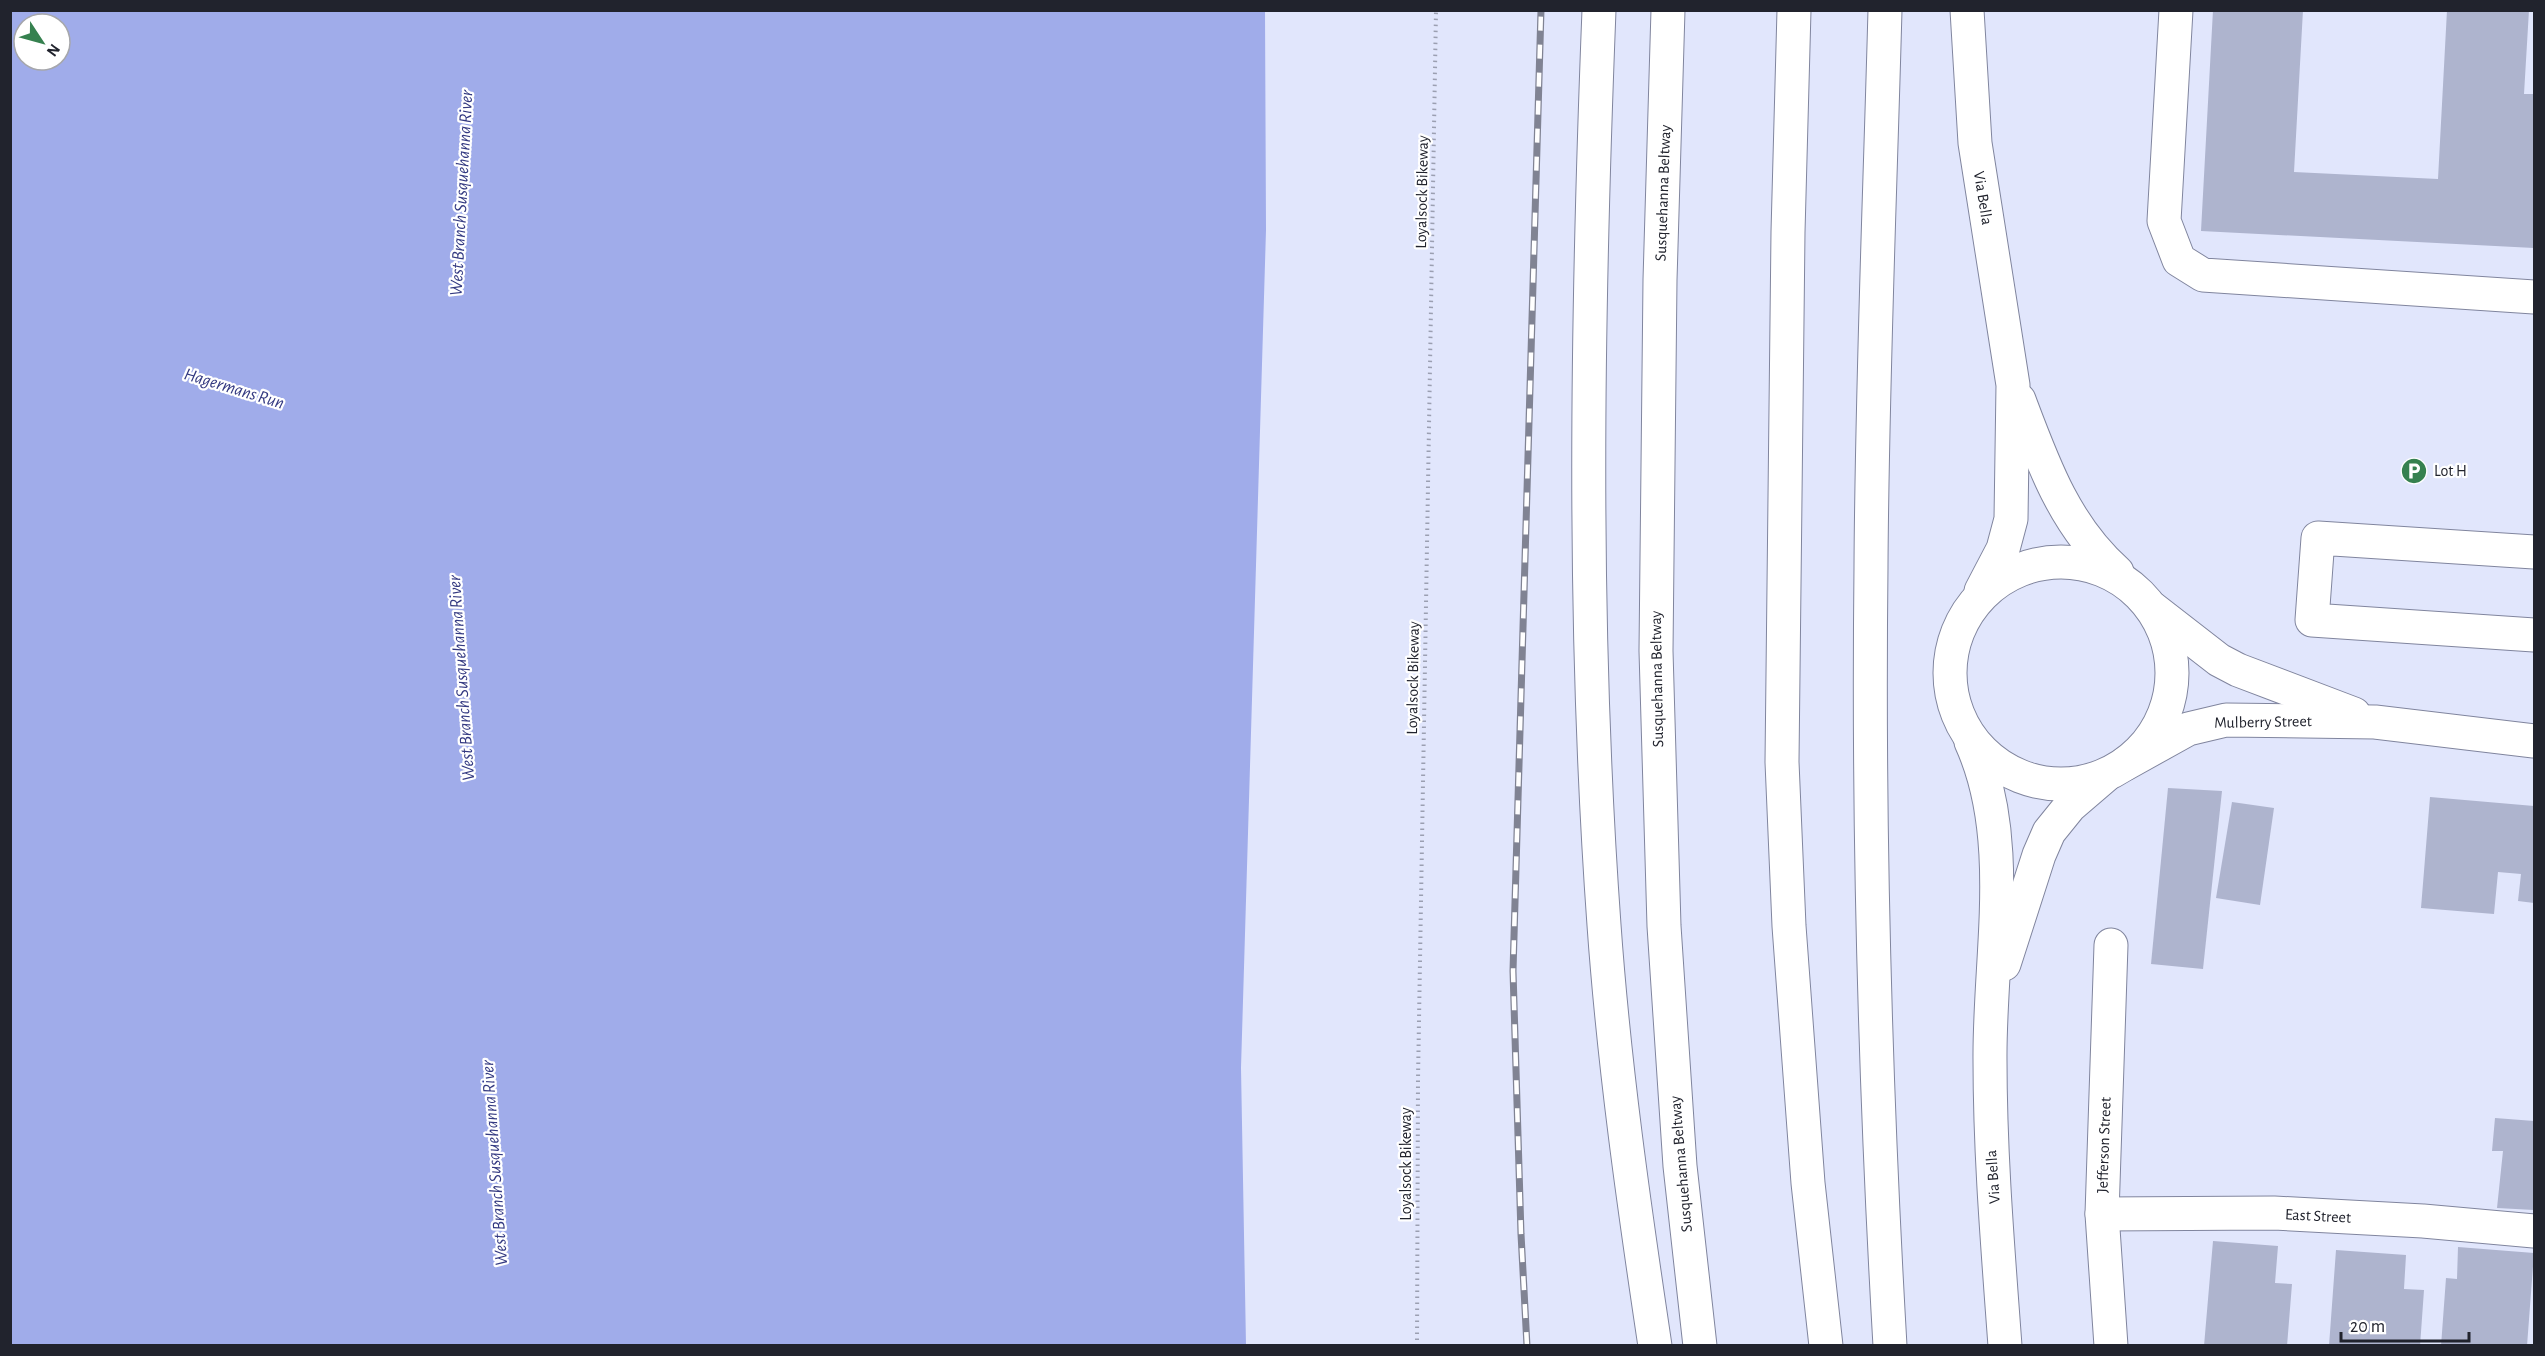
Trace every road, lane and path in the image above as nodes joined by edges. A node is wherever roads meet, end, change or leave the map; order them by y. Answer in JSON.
{"nodes":[{"id":1,"x":1436,"y":10,"type":"edge"},
{"id":2,"x":1599,"y":10,"type":"edge"},
{"id":3,"x":1668,"y":10,"type":"edge"},
{"id":4,"x":1794,"y":10,"type":"edge"},
{"id":5,"x":1885,"y":10,"type":"edge"},
{"id":6,"x":1966,"y":10,"type":"edge"},
{"id":7,"x":2176,"y":10,"type":"edge"},
{"id":8,"x":2535,"y":297,"type":"edge"},
{"id":9,"x":2013,"y":385,"type":"junction"},
{"id":10,"x":2535,"y":552,"type":"edge"},
{"id":11,"x":2143,"y":598,"type":"junction"},
{"id":12,"x":1971,"y":608,"type":"junction"},
{"id":13,"x":2535,"y":634,"type":"edge"},
{"id":14,"x":1960,"y":718,"type":"junction"},
{"id":15,"x":2375,"y":722,"type":"junction"},
{"id":16,"x":2535,"y":741,"type":"edge"},
{"id":17,"x":2116,"y":769,"type":"junction"},
{"id":18,"x":2111,"y":945,"type":"dead end"},
{"id":19,"x":1990,"y":1008,"type":"junction"},
{"id":20,"x":2102,"y":1214,"type":"junction"},
{"id":21,"x":2535,"y":1231,"type":"edge"},
{"id":22,"x":1418,"y":1346,"type":"edge"},
{"id":23,"x":1655,"y":1346,"type":"edge"},
{"id":24,"x":1701,"y":1346,"type":"edge"},
{"id":25,"x":1826,"y":1346,"type":"edge"},
{"id":26,"x":1890,"y":1346,"type":"edge"},
{"id":27,"x":2005,"y":1346,"type":"edge"},
{"id":28,"x":2111,"y":1346,"type":"edge"}],
"edges":[{"from":1,"to":22,"type":"path","name":"Loyalsock Bikeway"},
{"from":2,"to":23,"type":"main road"},
{"from":3,"to":24,"type":"main road","name":"Susquehanna Beltway"},
{"from":4,"to":25,"type":"main road"},
{"from":5,"to":26,"type":"main road"},
{"from":6,"to":9,"type":"main road","name":"Via Bella"},
{"from":7,"to":8,"type":"main road"},
{"from":9,"to":11,"type":"main road","name":"Via Bella"},
{"from":9,"to":12,"type":"main road","name":"Via Bella"},
{"from":10,"to":13,"type":"main road"},
{"from":11,"to":12,"type":"main road"},
{"from":11,"to":15,"type":"main road","name":"Mulberry Street"},
{"from":11,"to":17,"type":"main road"},
{"from":12,"to":14,"type":"main road"},
{"from":14,"to":17,"type":"main road"},
{"from":14,"to":19,"type":"main road","name":"Via Bella"},
{"from":15,"to":16,"type":"main road","name":"Mulberry Street"},
{"from":15,"to":17,"type":"main road","name":"Mulberry Street"},
{"from":17,"to":19,"type":"main road","name":"Via Bella"},
{"from":18,"to":20,"type":"main road","name":"Jefferson Street"},
{"from":19,"to":27,"type":"main road","name":"Via Bella"},
{"from":20,"to":21,"type":"main road","name":"East Street"},
{"from":20,"to":28,"type":"main road","name":"Jefferson Street"}]}
